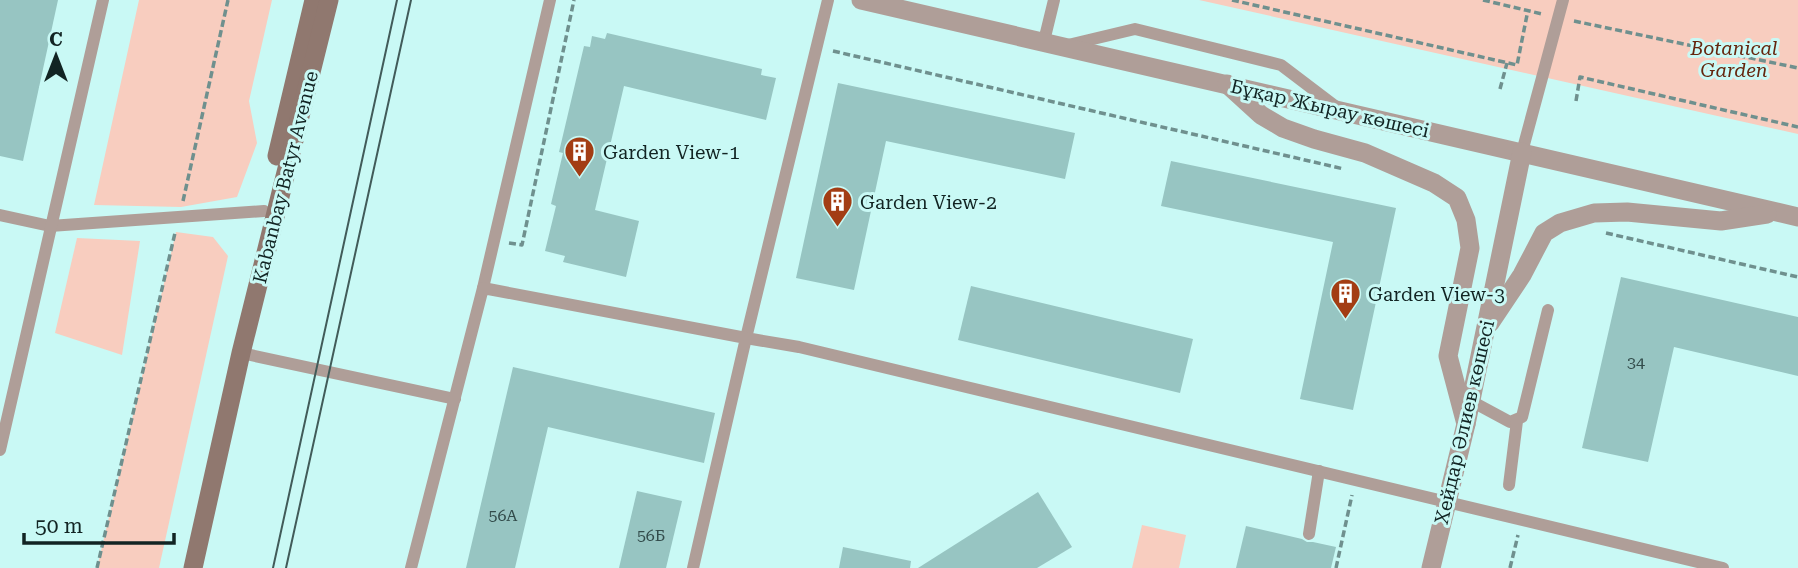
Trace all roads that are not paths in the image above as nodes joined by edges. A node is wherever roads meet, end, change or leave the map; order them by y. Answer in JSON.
{"nodes":[{"id":1,"x":103,"y":0,"type":"edge"},
{"id":2,"x":329,"y":0,"type":"edge"},
{"id":3,"x":550,"y":0,"type":"edge"},
{"id":4,"x":828,"y":0,"type":"edge"},
{"id":5,"x":861,"y":0,"type":"edge"},
{"id":6,"x":1054,"y":0,"type":"edge"},
{"id":7,"x":1563,"y":0,"type":"edge"},
{"id":8,"x":310,"y":3,"type":"edge"},
{"id":9,"x":1044,"y":41,"type":"junction"},
{"id":10,"x":1064,"y":46,"type":"junction"},
{"id":11,"x":1226,"y":83,"type":"junction"},
{"id":12,"x":1340,"y":110,"type":"junction"},
{"id":13,"x":1522,"y":152,"type":"junction"},
{"id":14,"x":264,"y":211,"type":"junction"},
{"id":15,"x":0,"y":215,"type":"edge"},
{"id":16,"x":1788,"y":215,"type":"edge"},
{"id":17,"x":50,"y":226,"type":"junction"},
{"id":18,"x":483,"y":288,"type":"junction"},
{"id":19,"x":1548,"y":310,"type":"dead end"},
{"id":20,"x":1485,"y":331,"type":"junction"},
{"id":21,"x":746,"y":338,"type":"junction"},
{"id":22,"x":241,"y":353,"type":"junction"},
{"id":23,"x":455,"y":399,"type":"junction"},
{"id":24,"x":1471,"y":401,"type":"junction"},
{"id":25,"x":1517,"y":421,"type":"junction"},
{"id":26,"x":1466,"y":424,"type":"junction"},
{"id":27,"x":0,"y":450,"type":"edge"},
{"id":28,"x":1319,"y":471,"type":"junction"},
{"id":29,"x":1509,"y":485,"type":"dead end"},
{"id":30,"x":1447,"y":501,"type":"junction"},
{"id":31,"x":1309,"y":534,"type":"dead end"},
{"id":32,"x":193,"y":568,"type":"edge"},
{"id":33,"x":411,"y":568,"type":"edge"},
{"id":34,"x":693,"y":568,"type":"edge"},
{"id":35,"x":1431,"y":568,"type":"edge"},
{"id":36,"x":1723,"y":568,"type":"edge"}],
"edges":[{"from":1,"to":17,"type":"lane"},
{"from":2,"to":22,"type":"main road","name":"Kabanbay Batyr Avenue"},
{"from":3,"to":18,"type":"lane"},
{"from":4,"to":21,"type":"lane"},
{"from":5,"to":9,"type":"street","name":"Бұқар Жырау көшесі"},
{"from":6,"to":9,"type":"lane"},
{"from":7,"to":13,"type":"lane"},
{"from":8,"to":14,"type":"main road","name":"Kabanbay Batyr Avenue"},
{"from":9,"to":10,"type":"street","name":"Бұқар Жырау көшесі"},
{"from":10,"to":11,"type":"street","name":"Бұқар Жырау көшесі"},
{"from":10,"to":12,"type":"lane"},
{"from":11,"to":12,"type":"street","name":"Бұқар Жырау көшесі"},
{"from":11,"to":26,"type":"street"},
{"from":12,"to":13,"type":"street","name":"Бұқар Жырау көшесі"},
{"from":13,"to":16,"type":"street","name":"Бұқар Жырау көшесі"},
{"from":13,"to":20,"type":"street","name":"Хейдар Әлиев көшесі"},
{"from":14,"to":17,"type":"lane"},
{"from":14,"to":22,"type":"main road","name":"Kabanbay Batyr Avenue"},
{"from":15,"to":17,"type":"lane"},
{"from":16,"to":20,"type":"street"},
{"from":17,"to":27,"type":"lane"},
{"from":18,"to":21,"type":"lane"},
{"from":18,"to":23,"type":"lane"},
{"from":19,"to":25,"type":"lane"},
{"from":20,"to":24,"type":"street","name":"Хейдар Әлиев көшесі"},
{"from":21,"to":28,"type":"lane"},
{"from":21,"to":34,"type":"lane"},
{"from":22,"to":23,"type":"lane"},
{"from":22,"to":32,"type":"main road","name":"Kabanbay Batyr Avenue"},
{"from":23,"to":33,"type":"lane"},
{"from":24,"to":25,"type":"lane"},
{"from":24,"to":26,"type":"street","name":"Хейдар Әлиев көшесі"},
{"from":25,"to":29,"type":"lane"},
{"from":26,"to":30,"type":"street","name":"Хейдар Әлиев көшесі"},
{"from":28,"to":30,"type":"lane"},
{"from":28,"to":31,"type":"lane"},
{"from":30,"to":35,"type":"street","name":"Хейдар Әлиев көшесі"},
{"from":30,"to":36,"type":"lane"}]}
